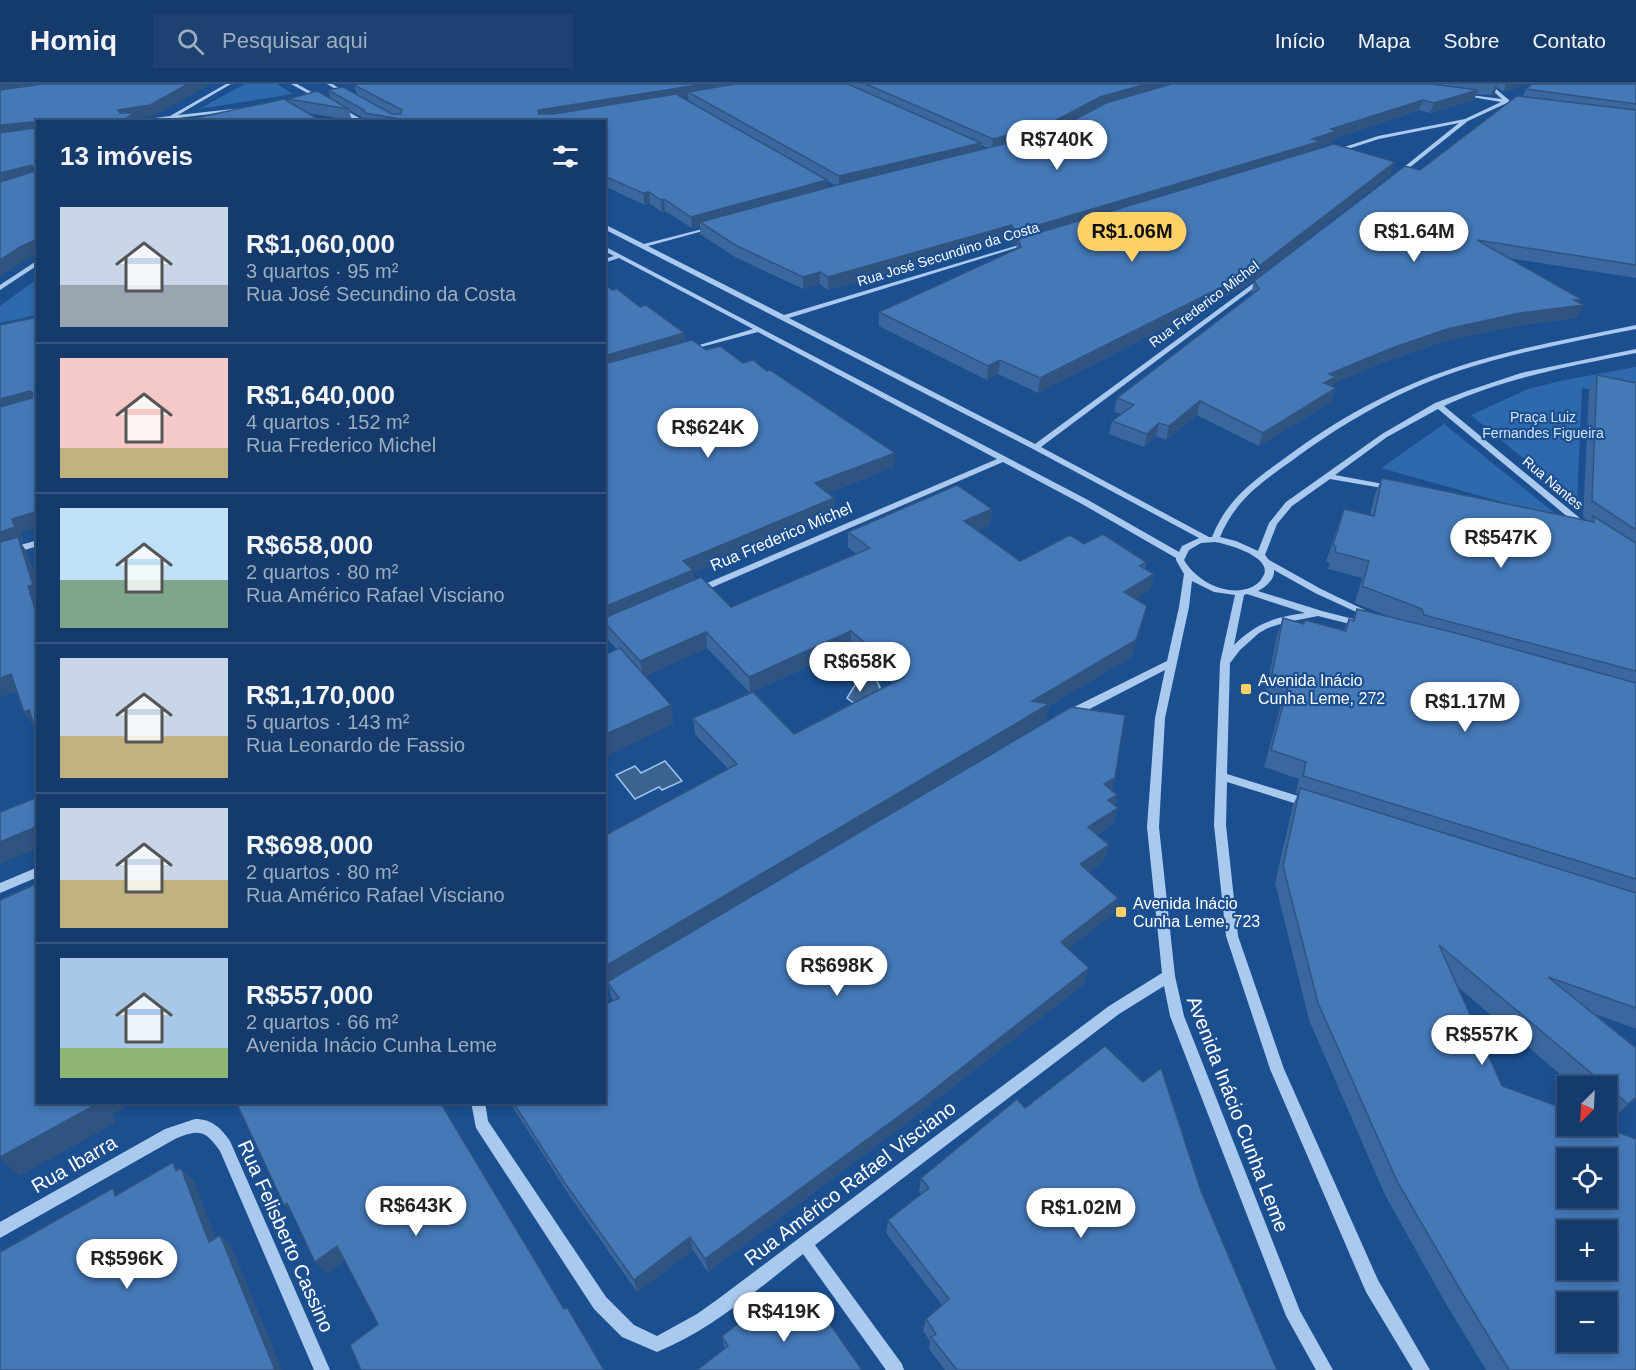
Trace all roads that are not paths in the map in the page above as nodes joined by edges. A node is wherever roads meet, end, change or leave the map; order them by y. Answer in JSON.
{"nodes":[{"id":1,"x":230,"y":84,"type":"edge"},
{"id":2,"x":293,"y":84,"type":"edge"},
{"id":3,"x":329,"y":84,"type":"edge"},
{"id":4,"x":1487,"y":84,"type":"edge"},
{"id":5,"x":354,"y":89,"type":"dead end"},
{"id":6,"x":342,"y":91,"type":"junction"},
{"id":7,"x":1460,"y":95,"type":"edge"},
{"id":8,"x":315,"y":96,"type":"junction"},
{"id":9,"x":352,"y":96,"type":"edge"},
{"id":10,"x":305,"y":98,"type":"edge"},
{"id":11,"x":325,"y":101,"type":"edge"},
{"id":12,"x":1507,"y":101,"type":"junction"},
{"id":13,"x":1518,"y":102,"type":"edge"},
{"id":14,"x":335,"y":106,"type":"edge"},
{"id":15,"x":253,"y":107,"type":"edge"},
{"id":16,"x":168,"y":118,"type":"junction"},
{"id":17,"x":147,"y":120,"type":"edge"},
{"id":18,"x":164,"y":120,"type":"edge"},
{"id":19,"x":360,"y":120,"type":"edge"},
{"id":20,"x":1466,"y":120,"type":"junction"},
{"id":21,"x":1322,"y":155,"type":"edge"},
{"id":22,"x":1387,"y":183,"type":"edge"},
{"id":23,"x":723,"y":224,"type":"edge"},
{"id":24,"x":606,"y":227,"type":"edge"},
{"id":25,"x":1042,"y":238,"type":"edge"},
{"id":26,"x":643,"y":246,"type":"junction"},
{"id":27,"x":606,"y":249,"type":"edge"},
{"id":28,"x":620,"y":256,"type":"junction"},
{"id":29,"x":606,"y":260,"type":"edge"},
{"id":30,"x":36,"y":263,"type":"edge"},
{"id":31,"x":1266,"y":277,"type":"edge"},
{"id":32,"x":0,"y":288,"type":"edge"},
{"id":33,"x":783,"y":318,"type":"junction"},
{"id":34,"x":1636,"y":327,"type":"edge"},
{"id":35,"x":759,"y":330,"type":"junction"},
{"id":36,"x":1636,"y":351,"type":"edge"},
{"id":37,"x":681,"y":352,"type":"edge"},
{"id":38,"x":1438,"y":405,"type":"junction"},
{"id":39,"x":1036,"y":447,"type":"junction"},
{"id":40,"x":1004,"y":459,"type":"junction"},
{"id":41,"x":1329,"y":476,"type":"junction"},
{"id":42,"x":1397,"y":490,"type":"edge"},
{"id":43,"x":1565,"y":523,"type":"edge"},
{"id":44,"x":1587,"y":528,"type":"junction"},
{"id":45,"x":1596,"y":534,"type":"edge"},
{"id":46,"x":1212,"y":539,"type":"junction"},
{"id":47,"x":36,"y":544,"type":"edge"},
{"id":48,"x":0,"y":554,"type":"edge"},
{"id":49,"x":1180,"y":556,"type":"junction"},
{"id":50,"x":1263,"y":559,"type":"junction"},
{"id":51,"x":1188,"y":575,"type":"junction"},
{"id":52,"x":1243,"y":591,"type":"junction"},
{"id":53,"x":691,"y":593,"type":"edge"},
{"id":54,"x":1320,"y":614,"type":"junction"},
{"id":55,"x":1173,"y":662,"type":"junction"},
{"id":56,"x":1225,"y":663,"type":"junction"},
{"id":57,"x":1057,"y":721,"type":"edge"},
{"id":58,"x":1222,"y":776,"type":"junction"},
{"id":59,"x":1323,"y":808,"type":"edge"},
{"id":60,"x":36,"y":873,"type":"edge"},
{"id":61,"x":0,"y":888,"type":"edge"},
{"id":62,"x":1169,"y":976,"type":"junction"},
{"id":63,"x":477,"y":1104,"type":"edge"},
{"id":64,"x":170,"y":1134,"type":"joint"},
{"id":65,"x":0,"y":1230,"type":"edge"},
{"id":66,"x":804,"y":1243,"type":"junction"},
{"id":67,"x":322,"y":1370,"type":"edge"},
{"id":68,"x":896,"y":1370,"type":"edge"},
{"id":69,"x":1324,"y":1370,"type":"edge"},
{"id":70,"x":1422,"y":1370,"type":"edge"}],
"edges":[{"from":1,"to":16,"type":"street"},
{"from":2,"to":8,"type":"street"},
{"from":3,"to":6,"type":"street"},
{"from":4,"to":12,"type":"street"},
{"from":5,"to":6,"type":"street"},
{"from":6,"to":9,"type":"street"},
{"from":7,"to":12,"type":"street"},
{"from":8,"to":10,"type":"street"},
{"from":8,"to":11,"type":"street"},
{"from":12,"to":13,"type":"street"},
{"from":12,"to":20,"type":"street"},
{"from":14,"to":19,"type":"street"},
{"from":15,"to":16,"type":"street"},
{"from":16,"to":17,"type":"street"},
{"from":16,"to":18,"type":"street"},
{"from":20,"to":21,"type":"street"},
{"from":20,"to":22,"type":"street"},
{"from":23,"to":26,"type":"street"},
{"from":24,"to":26,"type":"street"},
{"from":25,"to":33,"type":"street","name":"Rua José Secundino da Costa"},
{"from":26,"to":33,"type":"street"},
{"from":27,"to":28,"type":"street"},
{"from":28,"to":29,"type":"street"},
{"from":28,"to":35,"type":"street"},
{"from":30,"to":32,"type":"street"},
{"from":31,"to":39,"type":"street","name":"Rua Frederico Michel"},
{"from":33,"to":39,"type":"street"},
{"from":34,"to":46,"type":"street"},
{"from":35,"to":37,"type":"street"},
{"from":35,"to":40,"type":"street"},
{"from":36,"to":38,"type":"street"},
{"from":38,"to":41,"type":"street"},
{"from":38,"to":44,"type":"street","name":"Rua Nantes"},
{"from":39,"to":46,"type":"street"},
{"from":40,"to":49,"type":"street"},
{"from":40,"to":53,"type":"street","name":"Rua Frederico Michel"},
{"from":41,"to":42,"type":"street"},
{"from":41,"to":50,"type":"street"},
{"from":43,"to":44,"type":"street","name":"Rua Nantes"},
{"from":44,"to":45,"type":"street"},
{"from":46,"to":49,"type":"street"},
{"from":46,"to":50,"type":"street"},
{"from":47,"to":48,"type":"street"},
{"from":49,"to":51,"type":"street"},
{"from":50,"to":52,"type":"street"},
{"from":50,"to":54,"type":"street"},
{"from":51,"to":52,"type":"street"},
{"from":51,"to":55,"type":"street","name":"Avenida Inácio Cunha Leme"},
{"from":52,"to":54,"type":"street"},
{"from":52,"to":56,"type":"street"},
{"from":54,"to":56,"type":"street"},
{"from":55,"to":57,"type":"street"},
{"from":55,"to":62,"type":"street","name":"Avenida Inácio Cunha Leme"},
{"from":56,"to":58,"type":"street"},
{"from":58,"to":59,"type":"street"},
{"from":58,"to":70,"type":"street"},
{"from":60,"to":61,"type":"street"},
{"from":62,"to":66,"type":"street","name":"Rua Américo Rafael Visciano"},
{"from":62,"to":69,"type":"street","name":"Avenida Inácio Cunha Leme"},
{"from":63,"to":66,"type":"street","name":"Rua Américo Rafael Visciano"},
{"from":64,"to":65,"type":"street","name":"Rua Ibarra"},
{"from":64,"to":67,"type":"street","name":"Rua Felisberto Cassino"},
{"from":66,"to":68,"type":"street"}]}
